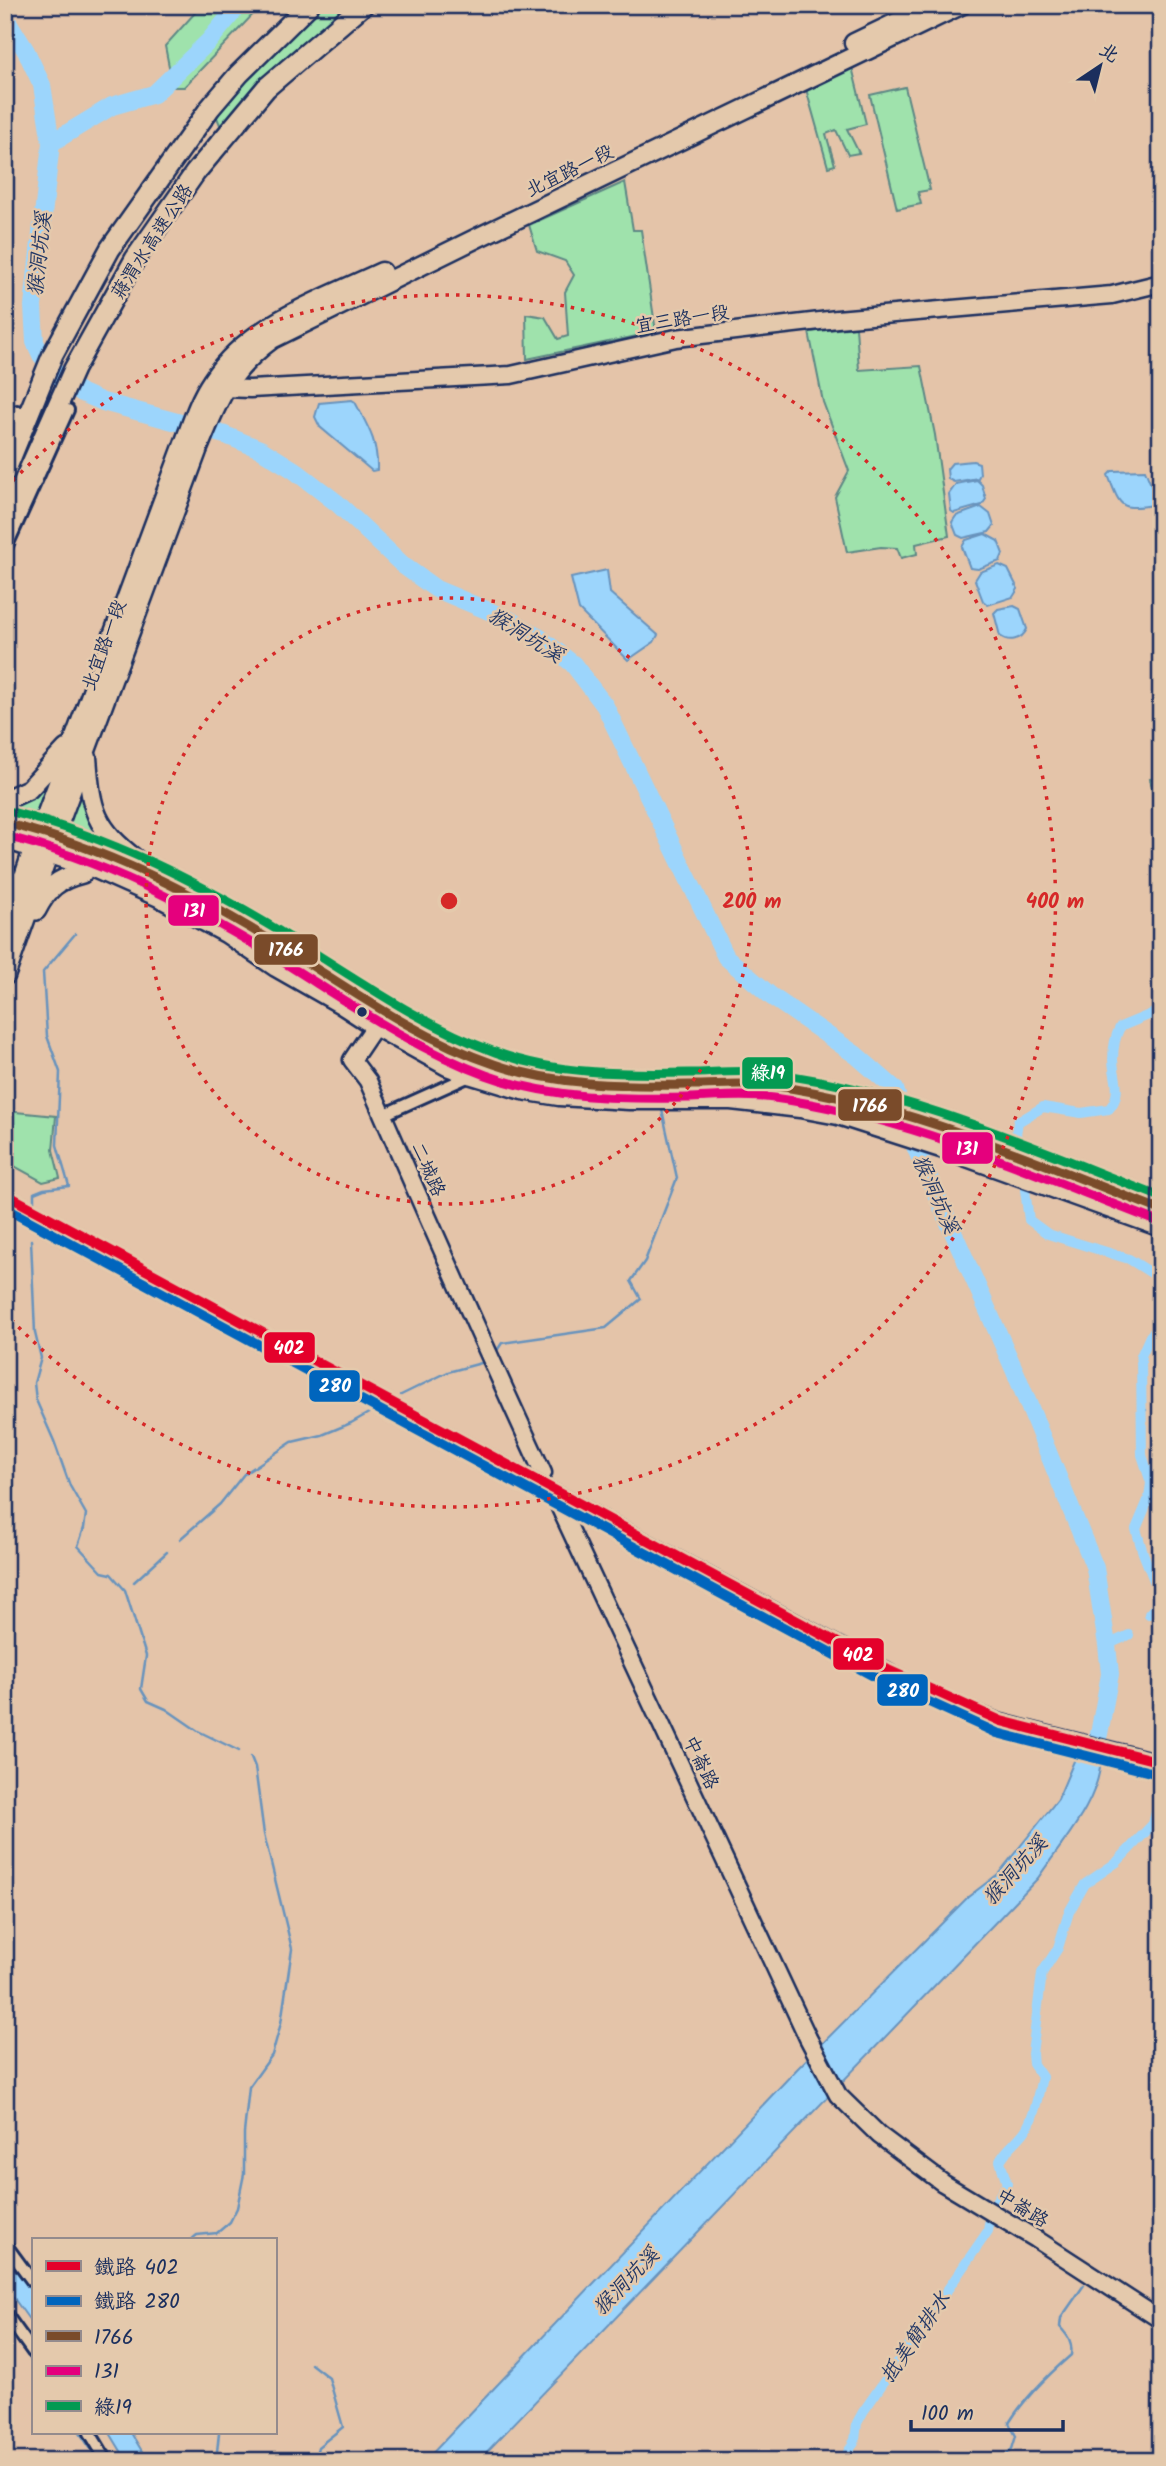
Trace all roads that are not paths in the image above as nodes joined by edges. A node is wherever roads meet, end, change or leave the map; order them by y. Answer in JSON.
{"nodes":[{"id":1,"x":309,"y":5,"type":"edge"},
{"id":2,"x":363,"y":5,"type":"edge"},
{"id":3,"x":933,"y":5,"type":"edge"},
{"id":4,"x":961,"y":5,"type":"edge"},
{"id":5,"x":1161,"y":283,"type":"edge"},
{"id":6,"x":214,"y":392,"type":"junction"},
{"id":7,"x":68,"y":410,"type":"dead end"},
{"id":8,"x":17,"y":411,"type":"dead end"},
{"id":9,"x":5,"y":438,"type":"edge"},
{"id":10,"x":5,"y":472,"type":"edge"},
{"id":11,"x":5,"y":524,"type":"edge"},
{"id":12,"x":5,"y":550,"type":"edge"},
{"id":13,"x":80,"y":746,"type":"junction"},
{"id":14,"x":5,"y":800,"type":"edge"},
{"id":15,"x":5,"y":823,"type":"edge"},
{"id":16,"x":5,"y":839,"type":"edge"},
{"id":17,"x":44,"y":842,"type":"junction"},
{"id":18,"x":89,"y":871,"type":"junction"},
{"id":19,"x":5,"y":872,"type":"edge"},
{"id":20,"x":164,"y":880,"type":"junction"},
{"id":21,"x":5,"y":925,"type":"edge"},
{"id":22,"x":5,"y":936,"type":"edge"},
{"id":23,"x":8,"y":968,"type":"edge"},
{"id":24,"x":327,"y":986,"type":"junction"},
{"id":25,"x":391,"y":1014,"type":"junction"},
{"id":26,"x":375,"y":1026,"type":"junction"},
{"id":27,"x":472,"y":1074,"type":"junction"},
{"id":28,"x":383,"y":1115,"type":"junction"},
{"id":29,"x":1161,"y":1210,"type":"edge"},
{"id":30,"x":1161,"y":1227,"type":"edge"},
{"id":31,"x":543,"y":1472,"type":"dead end"},
{"id":32,"x":554,"y":1496,"type":"dead end"},
{"id":33,"x":5,"y":2244,"type":"edge"},
{"id":34,"x":32,"y":2281,"type":"edge"},
{"id":35,"x":5,"y":2313,"type":"edge"},
{"id":36,"x":1161,"y":2320,"type":"edge"},
{"id":37,"x":32,"y":2351,"type":"edge"},
{"id":38,"x":91,"y":2434,"type":"edge"},
{"id":39,"x":107,"y":2461,"type":"edge"}],
"edges":[{"from":1,"to":10,"type":"highway","name":"蔣渭水高速公路"},
{"from":2,"to":11,"type":"highway","name":"蔣渭水高速公路"},
{"from":3,"to":6,"type":"main road","name":"北宜路一段"},
{"from":4,"to":6,"type":"main road","name":"北宜路一段"},
{"from":5,"to":6,"type":"street","name":"宜三路一段"},
{"from":6,"to":13,"type":"main road","name":"北宜路一段"},
{"from":7,"to":12,"type":"street"},
{"from":8,"to":9,"type":"street"},
{"from":13,"to":14,"type":"main road"},
{"from":13,"to":17,"type":"main road","name":"北宜路一段"},
{"from":13,"to":20,"type":"main road"},
{"from":15,"to":17,"type":"main road"},
{"from":16,"to":17,"type":"main road"},
{"from":17,"to":18,"type":"main road"},
{"from":17,"to":20,"type":"main road"},
{"from":17,"to":22,"type":"highway"},
{"from":17,"to":23,"type":"highway"},
{"from":18,"to":23,"type":"highway"},
{"from":18,"to":24,"type":"main road"},
{"from":19,"to":21,"type":"highway"},
{"from":20,"to":24,"type":"main road"},
{"from":24,"to":25,"type":"main road"},
{"from":24,"to":26,"type":"main road"},
{"from":25,"to":26,"type":"street","name":"二城路"},
{"from":25,"to":29,"type":"main road"},
{"from":26,"to":27,"type":"main road"},
{"from":26,"to":28,"type":"street","name":"二城路"},
{"from":27,"to":28,"type":"street"},
{"from":27,"to":30,"type":"main road"},
{"from":28,"to":31,"type":"street","name":"二城路"},
{"from":32,"to":36,"type":"street","name":"中崙路"},
{"from":33,"to":34,"type":"street"},
{"from":35,"to":37,"type":"street"},
{"from":38,"to":39,"type":"street"}]}
